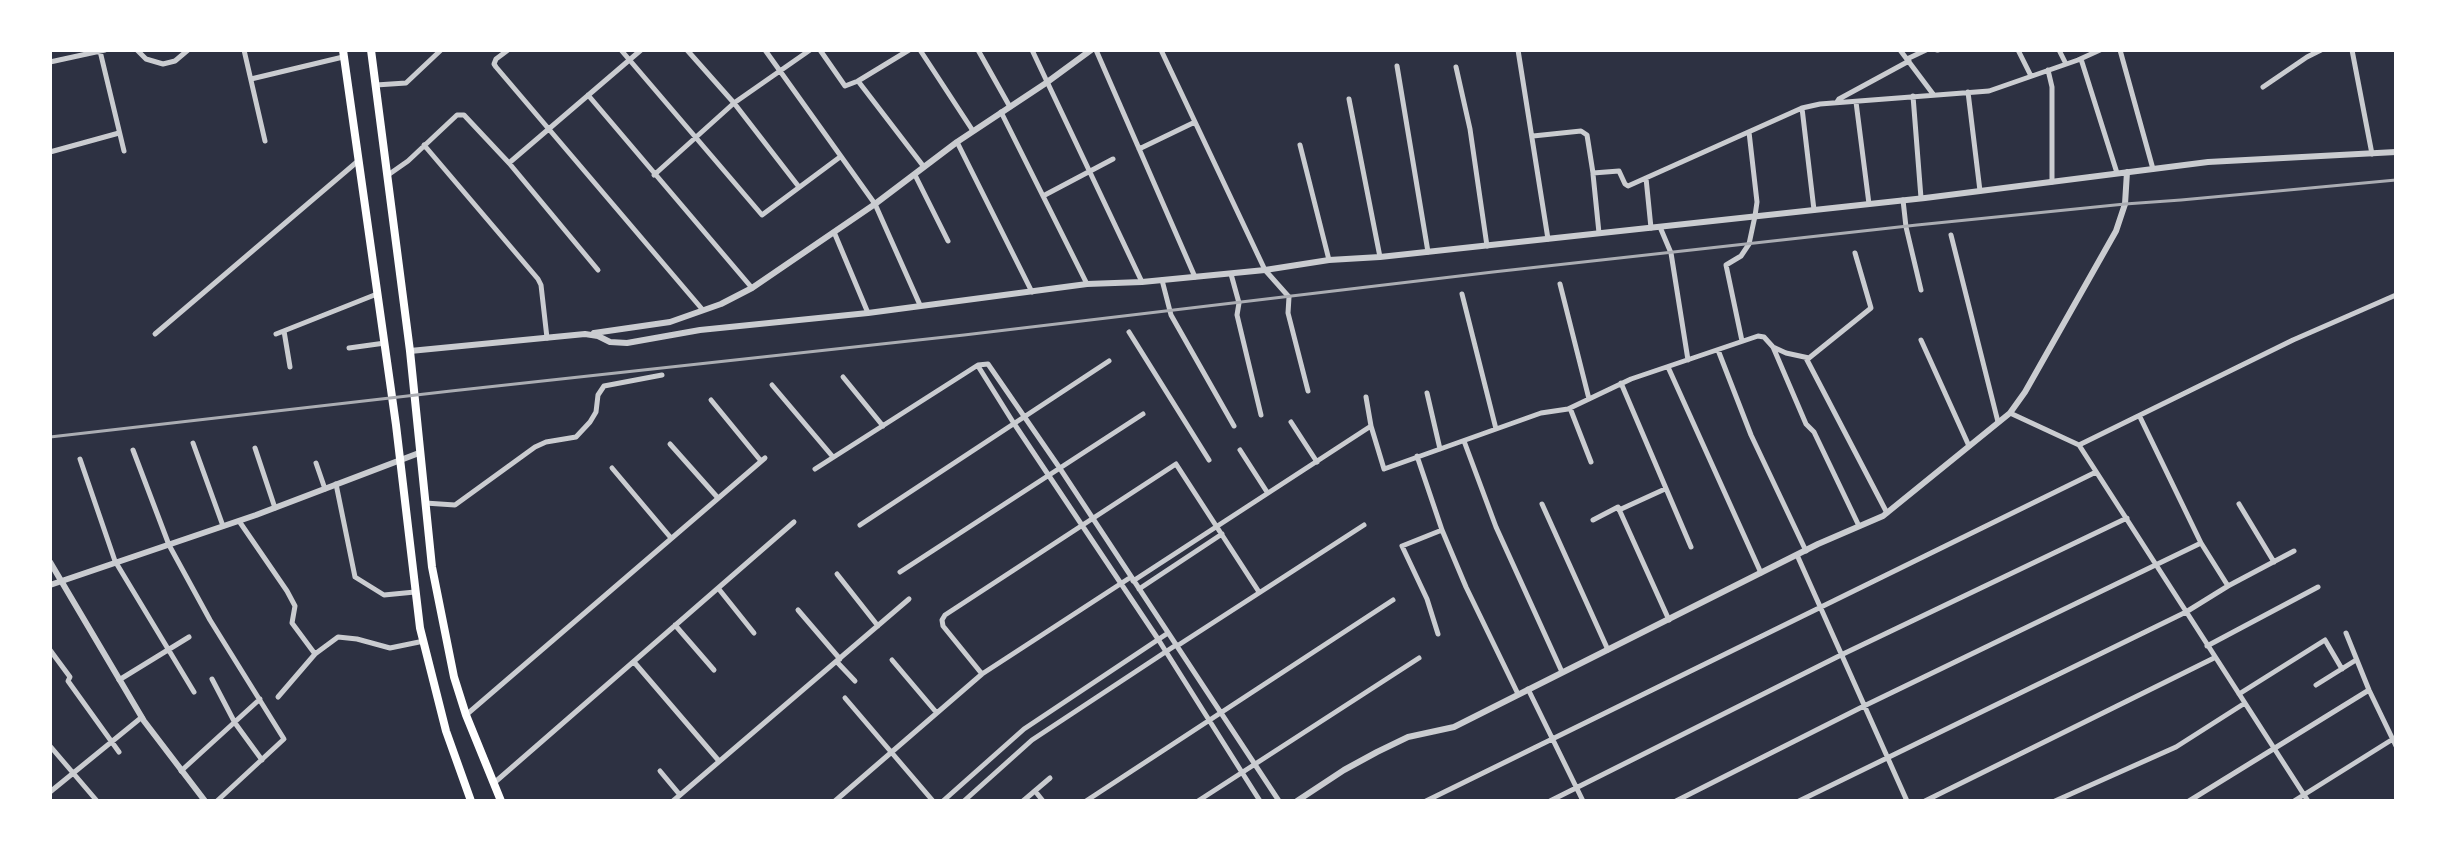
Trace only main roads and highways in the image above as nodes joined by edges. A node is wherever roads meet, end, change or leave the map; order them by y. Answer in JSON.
{"nodes":[{"id":1,"x":371,"y":50,"type":"edge"},
{"id":2,"x":344,"y":54,"type":"edge"},
{"id":3,"x":471,"y":801,"type":"edge"},
{"id":4,"x":501,"y":801,"type":"edge"}],
"edges":[{"from":1,"to":4,"type":"highway"},
{"from":2,"to":3,"type":"highway"}]}
